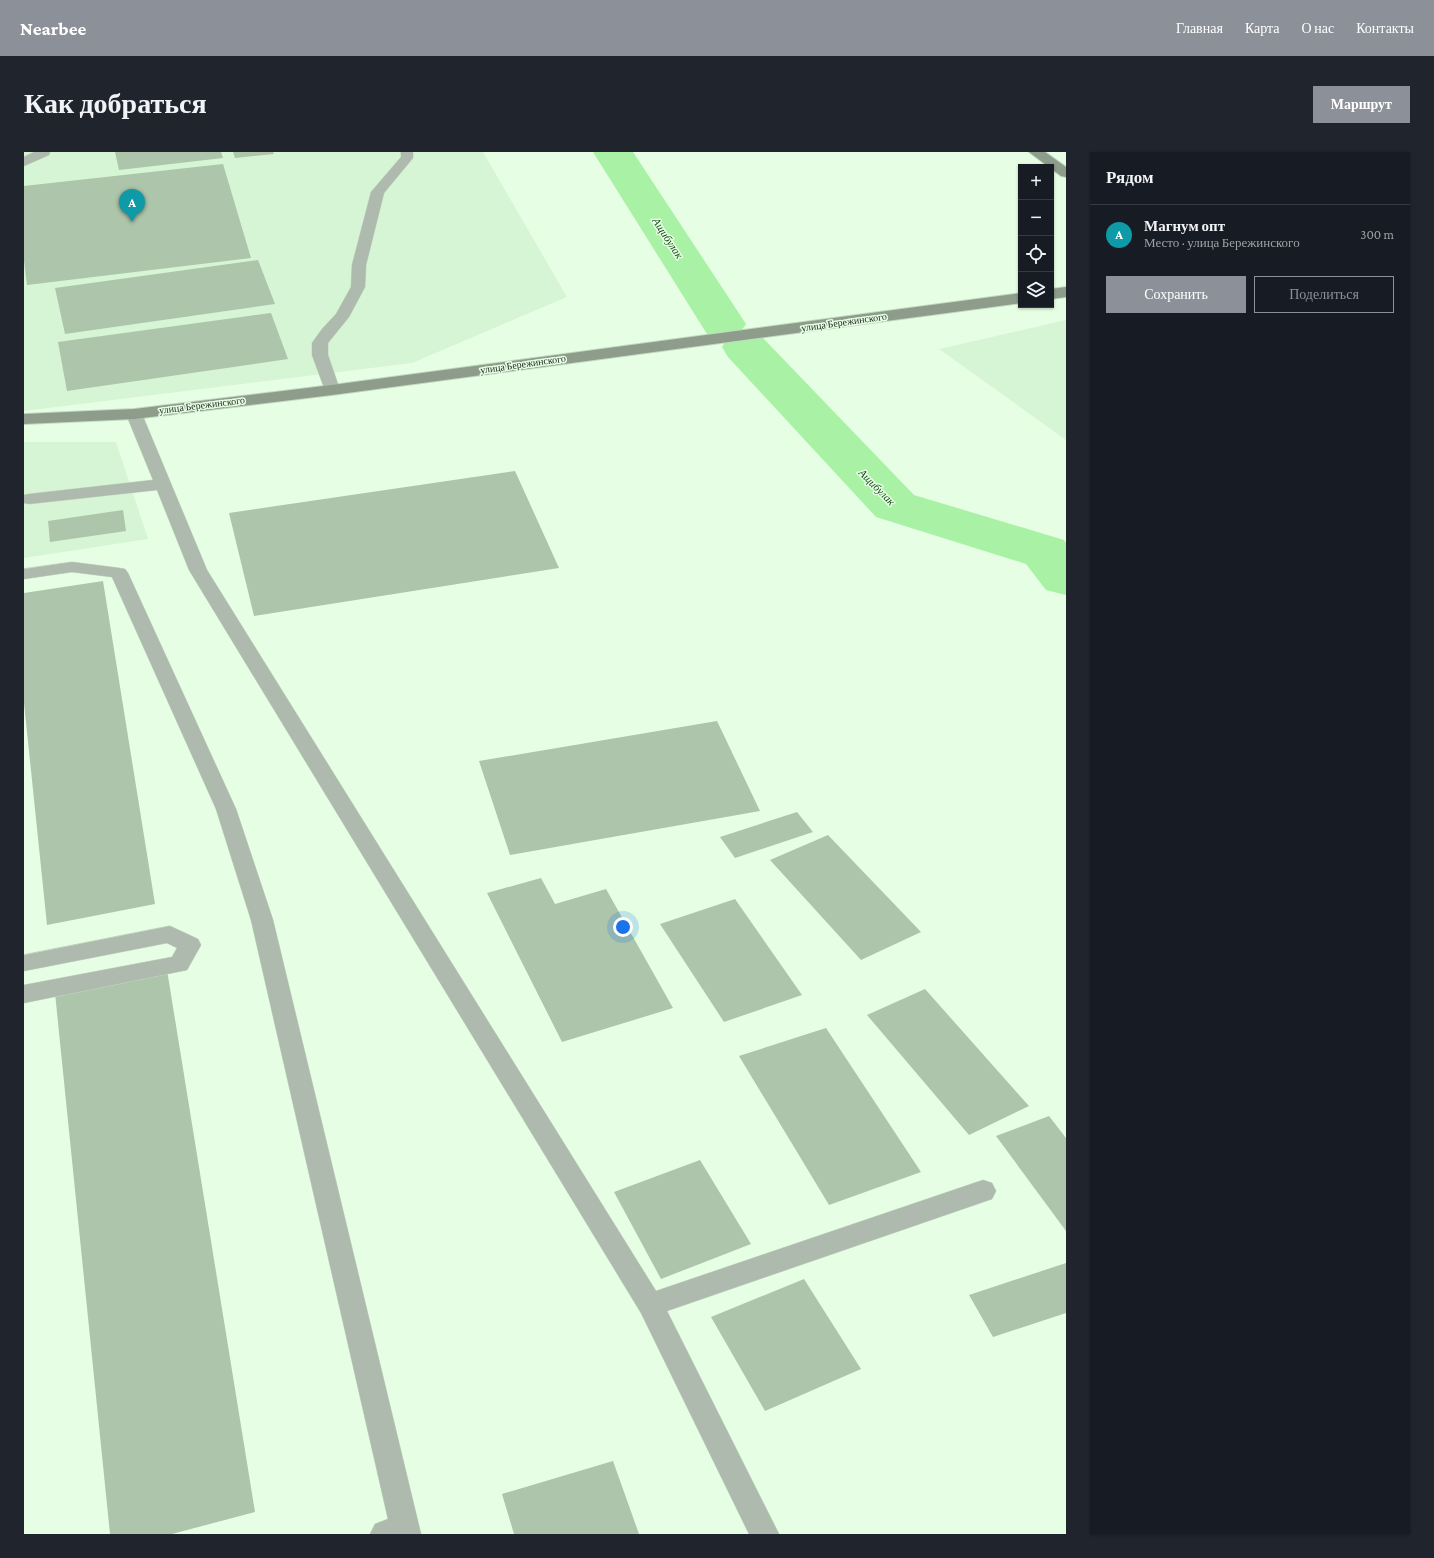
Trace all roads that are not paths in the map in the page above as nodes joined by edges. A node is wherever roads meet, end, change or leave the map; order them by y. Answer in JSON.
{"nodes":[{"id":1,"x":44,"y":152,"type":"edge"},
{"id":2,"x":407,"y":152,"type":"edge"},
{"id":3,"x":1036,"y":152,"type":"edge"},
{"id":4,"x":24,"y":162,"type":"edge"},
{"id":5,"x":1066,"y":173,"type":"edge"},
{"id":6,"x":1066,"y":292,"type":"edge"},
{"id":7,"x":1054,"y":294,"type":"edge"},
{"id":8,"x":1018,"y":298,"type":"edge"},
{"id":9,"x":332,"y":390,"type":"junction"},
{"id":10,"x":134,"y":414,"type":"junction"},
{"id":11,"x":24,"y":420,"type":"edge"},
{"id":12,"x":163,"y":484,"type":"junction"},
{"id":13,"x":29,"y":499,"type":"dead end"},
{"id":14,"x":24,"y":574,"type":"edge"},
{"id":15,"x":24,"y":963,"type":"edge"},
{"id":16,"x":24,"y":994,"type":"edge"},
{"id":17,"x":983,"y":1191,"type":"dead end"},
{"id":18,"x":650,"y":1305,"type":"junction"},
{"id":19,"x":398,"y":1532,"type":"edge"},
{"id":20,"x":764,"y":1534,"type":"edge"}],
"edges":[{"from":1,"to":4,"type":"lane"},
{"from":2,"to":9,"type":"lane"},
{"from":3,"to":5,"type":"main road"},
{"from":6,"to":7,"type":"main road"},
{"from":8,"to":9,"type":"main road","name":"улица Бережинского"},
{"from":9,"to":10,"type":"main road","name":"улица Бережинского"},
{"from":10,"to":11,"type":"main road","name":"улица Бережинского"},
{"from":10,"to":12,"type":"lane"},
{"from":12,"to":13,"type":"lane"},
{"from":12,"to":18,"type":"lane"},
{"from":14,"to":19,"type":"lane"},
{"from":15,"to":16,"type":"lane"},
{"from":17,"to":18,"type":"lane"},
{"from":18,"to":20,"type":"lane"}]}
